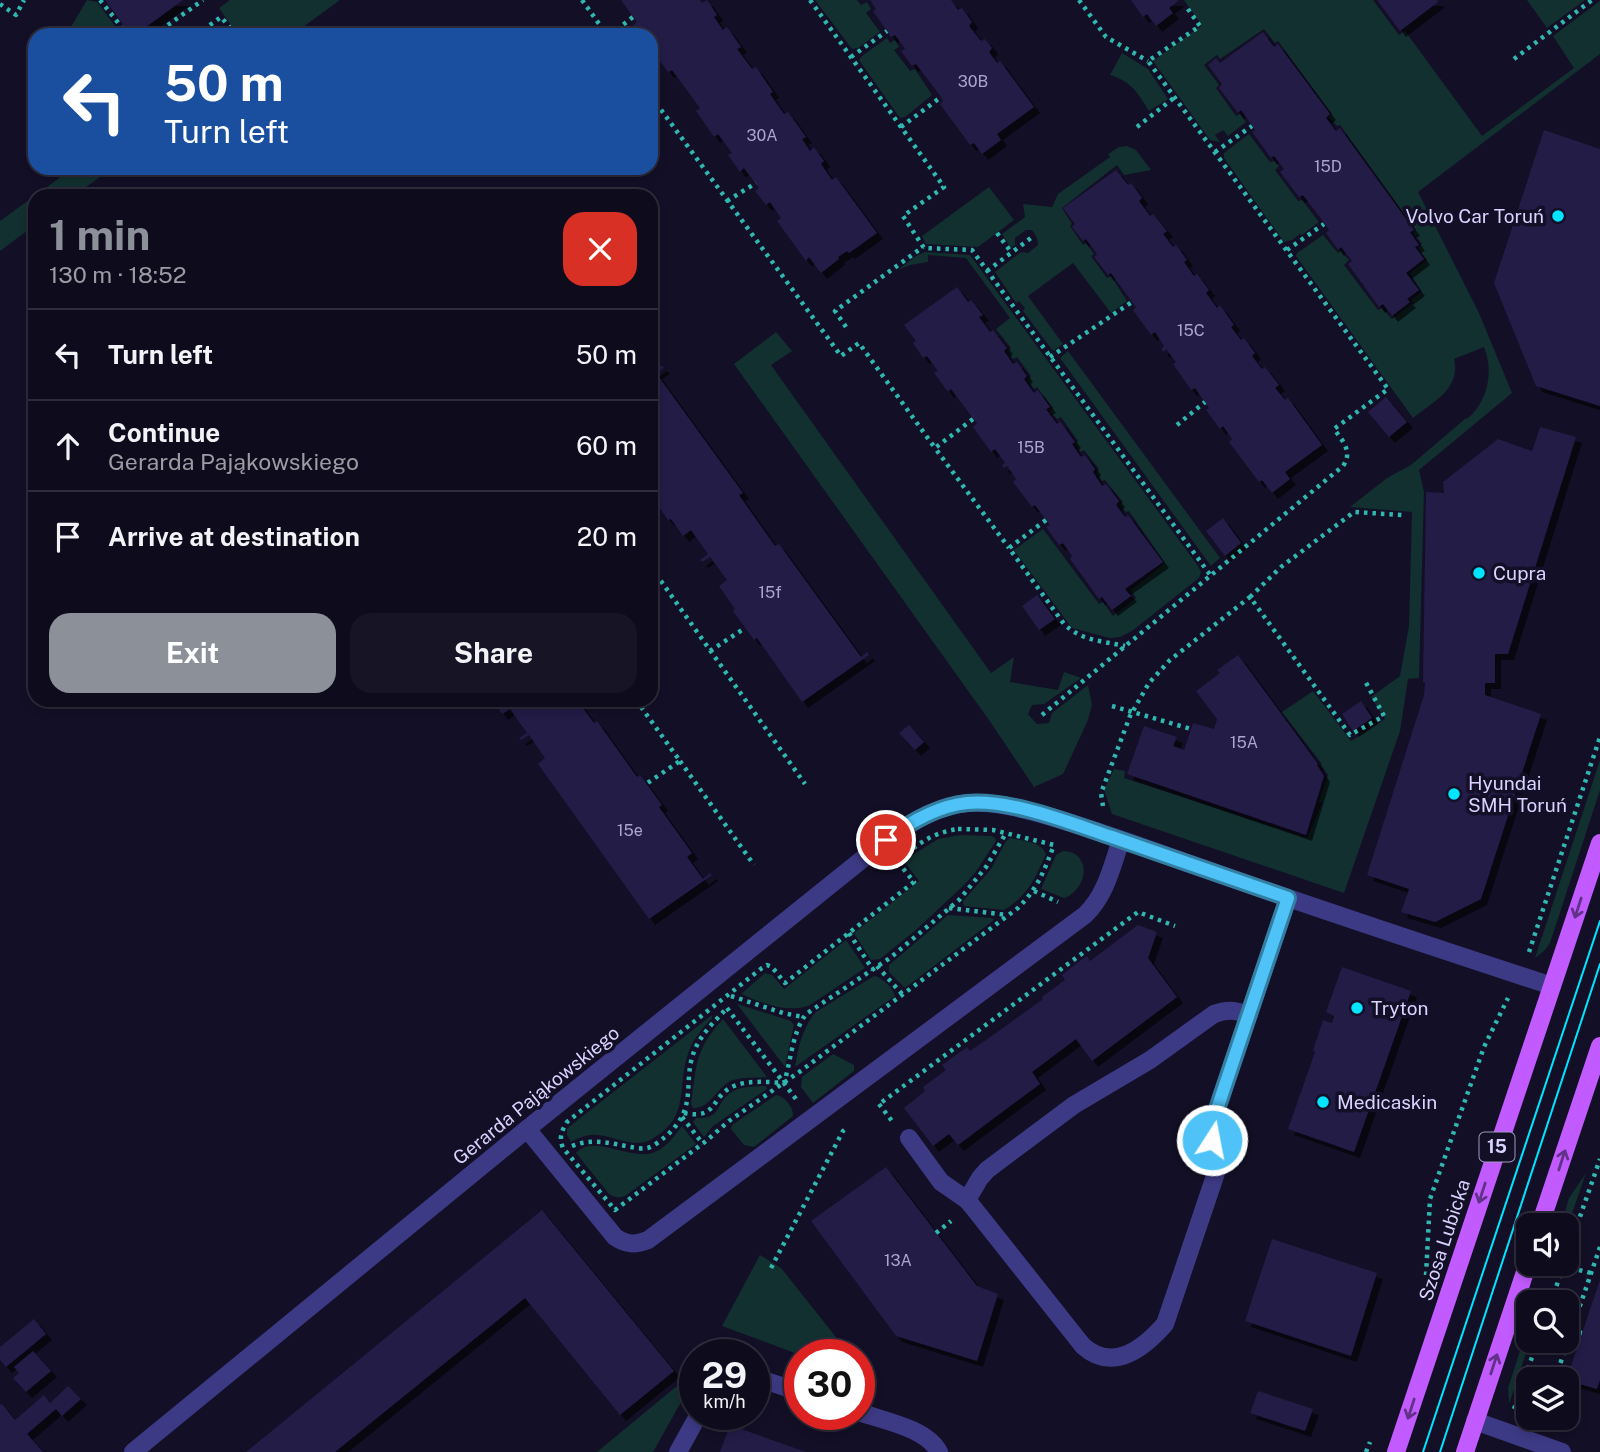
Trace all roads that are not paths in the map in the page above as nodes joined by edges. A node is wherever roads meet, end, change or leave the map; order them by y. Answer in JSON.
{"nodes":[{"id":1,"x":1121,"y":840,"type":"junction"},
{"id":2,"x":1600,"y":843,"type":"edge"},
{"id":3,"x":1288,"y":898,"type":"junction"},
{"id":4,"x":1552,"y":985,"type":"junction"},
{"id":5,"x":1249,"y":1015,"type":"junction"},
{"id":6,"x":1600,"y":1046,"type":"edge"},
{"id":7,"x":527,"y":1129,"type":"junction"},
{"id":8,"x":909,"y":1139,"type":"dead end"},
{"id":9,"x":967,"y":1200,"type":"junction"},
{"id":10,"x":1545,"y":1213,"type":"edge"},
{"id":11,"x":1524,"y":1276,"type":"edge"},
{"id":12,"x":875,"y":1417,"type":"edge"},
{"id":13,"x":1475,"y":1421,"type":"junction"},
{"id":14,"x":690,"y":1430,"type":"edge"},
{"id":15,"x":133,"y":1452,"type":"edge"},
{"id":16,"x":678,"y":1452,"type":"edge"},
{"id":17,"x":939,"y":1452,"type":"edge"},
{"id":18,"x":1396,"y":1452,"type":"edge"},
{"id":19,"x":1465,"y":1452,"type":"edge"},
{"id":20,"x":1562,"y":1452,"type":"edge"}],
"edges":[{"from":1,"to":3,"type":"street","name":"Gerarda Pająkowskiego"},
{"from":1,"to":7,"type":"street","name":"Gerarda Pająkowskiego"},
{"from":1,"to":7,"type":"street"},
{"from":2,"to":4,"type":"main road","name":"Szosa Lubicka","number":"15","one_way":true},
{"from":3,"to":4,"type":"street","name":"Gerarda Pająkowskiego"},
{"from":3,"to":5,"type":"street"},
{"from":4,"to":18,"type":"main road","name":"Szosa Lubicka","number":"15","one_way":true},
{"from":5,"to":9,"type":"street"},
{"from":5,"to":9,"type":"street"},
{"from":10,"to":6,"type":"main road","one_way":true},
{"from":7,"to":15,"type":"street","name":"Gerarda Pająkowskiego"},
{"from":8,"to":9,"type":"street"},
{"from":13,"to":11,"type":"main road","one_way":true},
{"from":12,"to":17,"type":"street"},
{"from":13,"to":19,"type":"main road"},
{"from":13,"to":20,"type":"street"},
{"from":14,"to":16,"type":"street"}]}
